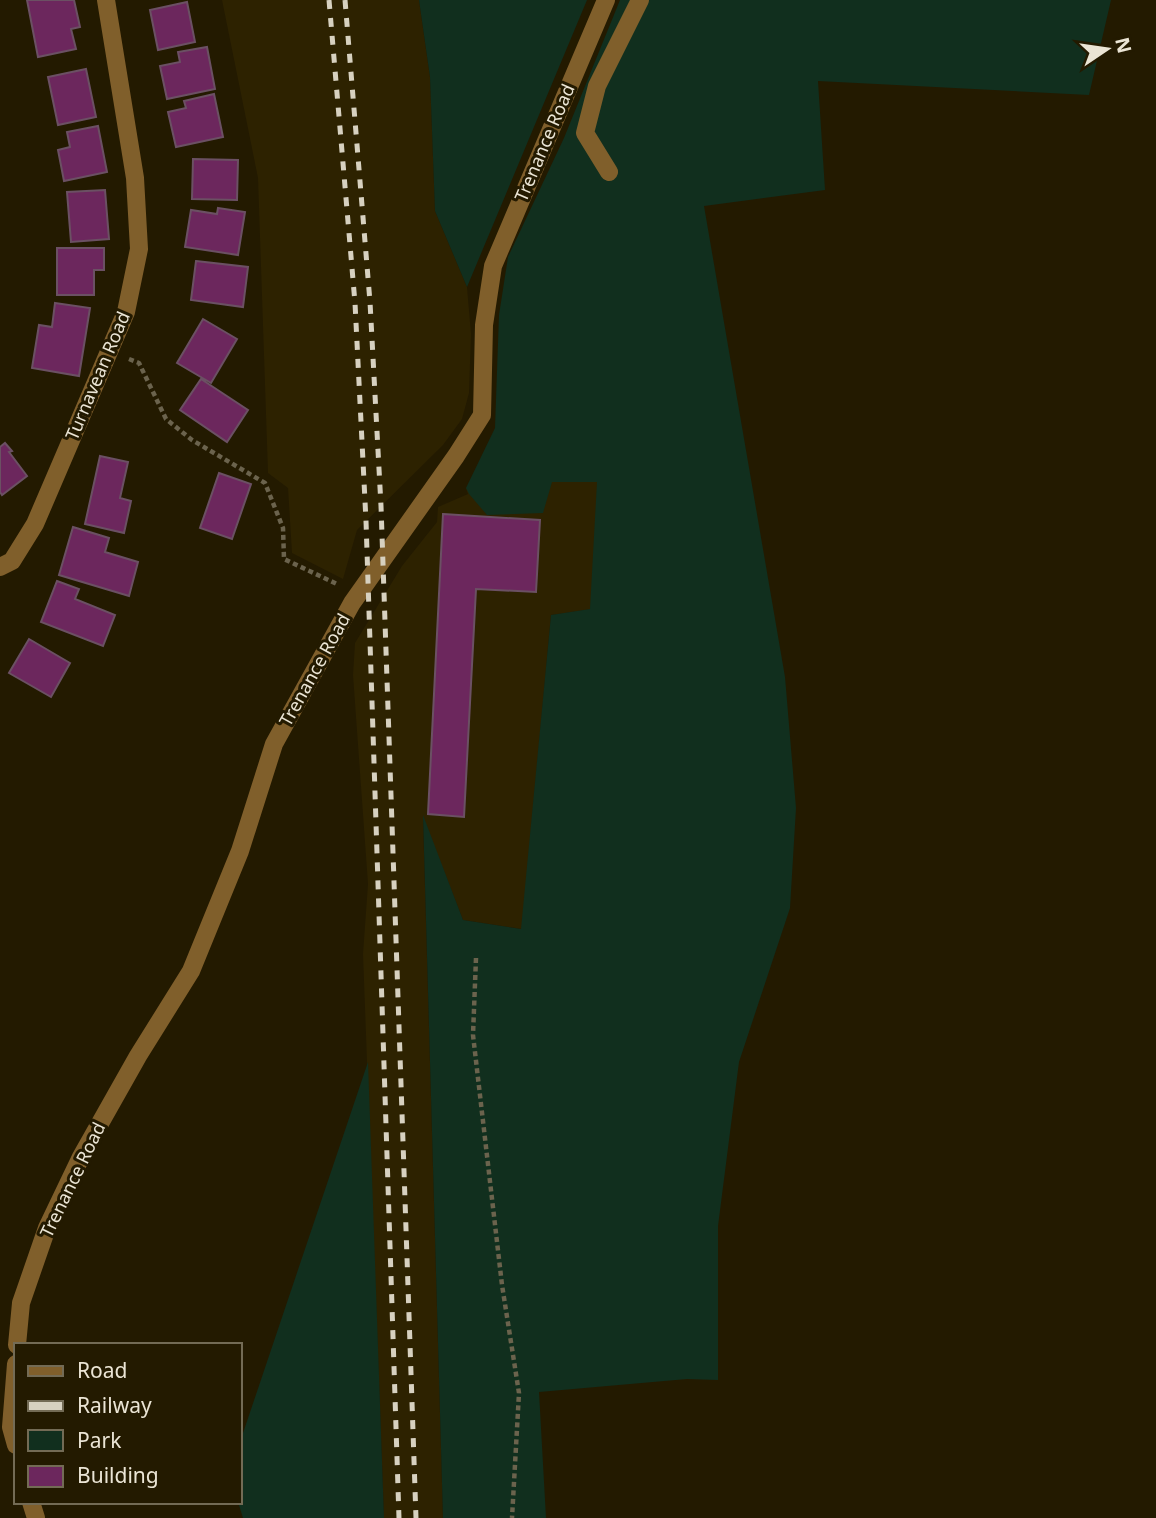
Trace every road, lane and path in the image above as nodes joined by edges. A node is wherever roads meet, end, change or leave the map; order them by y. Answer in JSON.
{"nodes":[{"id":1,"x":106,"y":0,"type":"edge"},
{"id":2,"x":606,"y":0,"type":"edge"},
{"id":3,"x":640,"y":0,"type":"edge"},
{"id":4,"x":609,"y":172,"type":"dead end"},
{"id":5,"x":110,"y":349,"type":"junction"},
{"id":6,"x":0,"y":567,"type":"edge"},
{"id":7,"x":358,"y":595,"type":"junction"},
{"id":8,"x":476,"y":958,"type":"dead end"},
{"id":9,"x":17,"y":1343,"type":"edge"},
{"id":10,"x":14,"y":1389,"type":"edge"},
{"id":11,"x":14,"y":1438,"type":"edge"},
{"id":12,"x":512,"y":1518,"type":"edge"}],
"edges":[{"from":1,"to":5,"type":"street","name":"Turnavean Road"},
{"from":2,"to":7,"type":"street","name":"Trenance Road"},
{"from":3,"to":4,"type":"street"},
{"from":5,"to":6,"type":"street","name":"Turnavean Road"},
{"from":5,"to":7,"type":"path"},
{"from":7,"to":9,"type":"street","name":"Trenance Road"},
{"from":8,"to":12,"type":"path"},
{"from":10,"to":11,"type":"street"}]}
